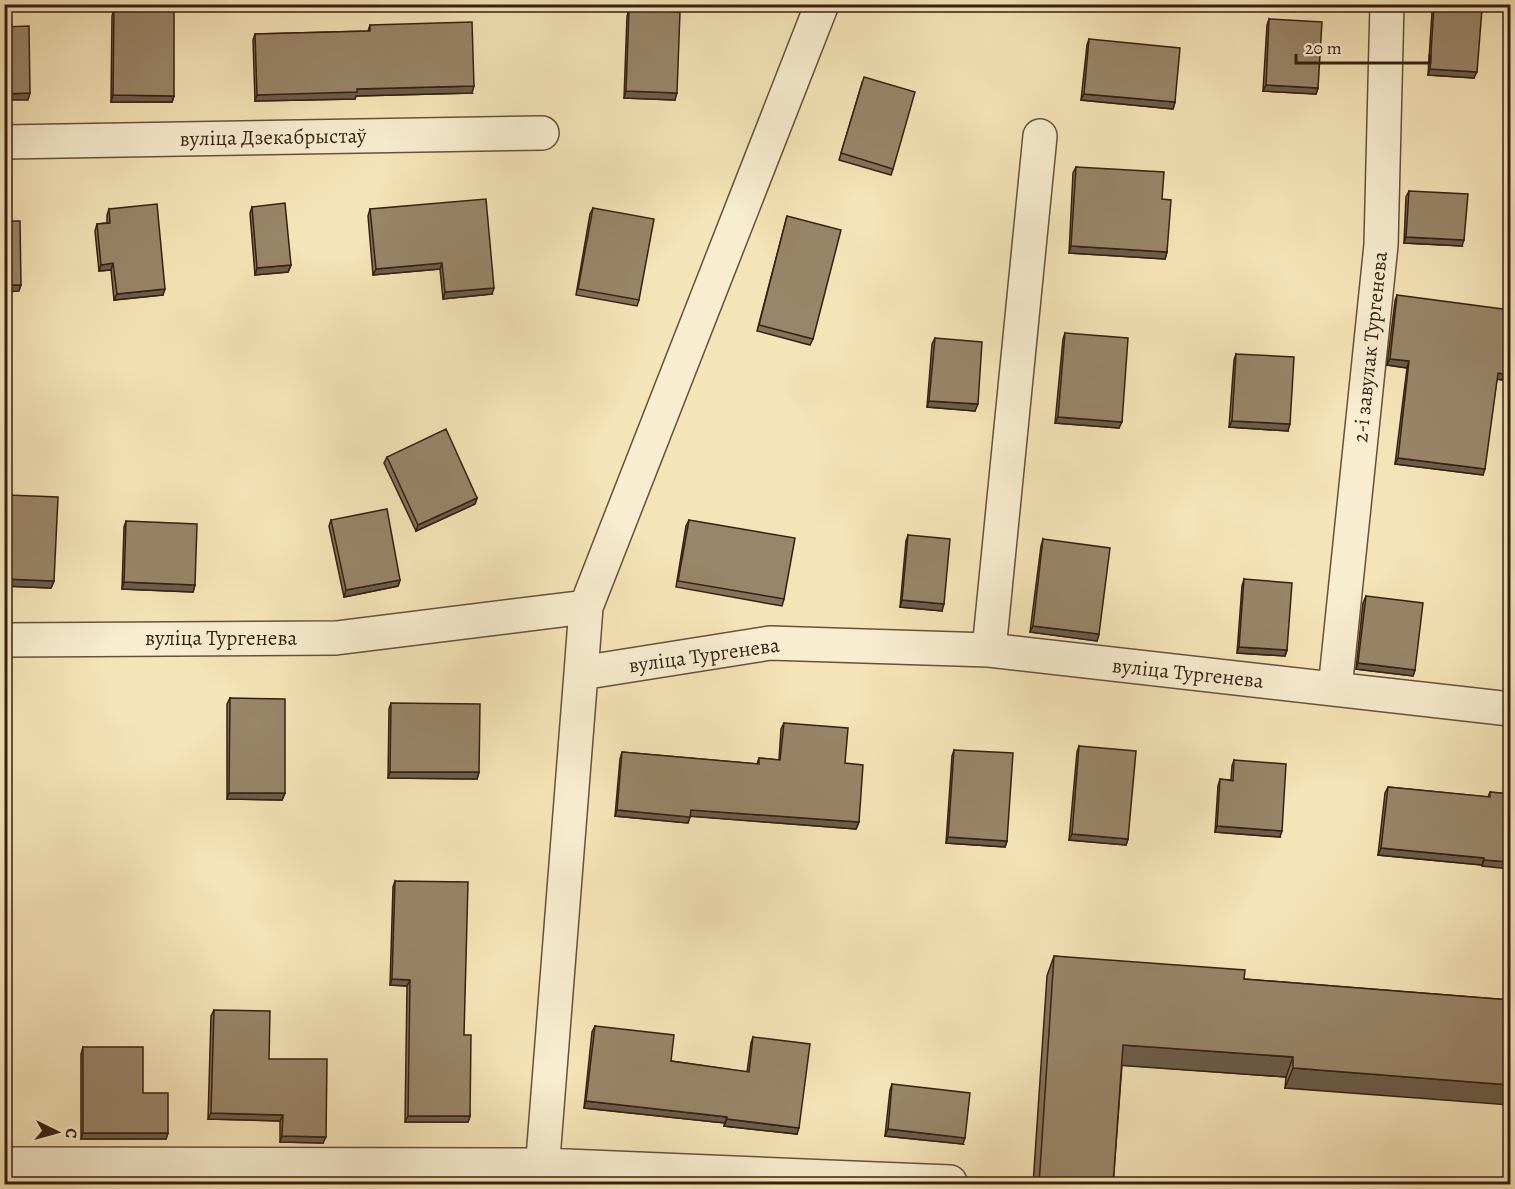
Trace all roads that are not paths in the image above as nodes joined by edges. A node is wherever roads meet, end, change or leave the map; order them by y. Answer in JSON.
{"nodes":[{"id":1,"x":822,"y":4,"type":"edge"},
{"id":2,"x":1387,"y":4,"type":"edge"},
{"id":3,"x":542,"y":132,"type":"dead end"},
{"id":4,"x":1040,"y":136,"type":"dead end"},
{"id":5,"x":4,"y":142,"type":"edge"},
{"id":6,"x":586,"y":607,"type":"junction"},
{"id":7,"x":4,"y":640,"type":"edge"},
{"id":8,"x":989,"y":650,"type":"junction"},
{"id":9,"x":580,"y":673,"type":"junction"},
{"id":10,"x":1335,"y":689,"type":"junction"},
{"id":11,"x":1510,"y":709,"type":"edge"},
{"id":12,"x":4,"y":1164,"type":"edge"},
{"id":13,"x":542,"y":1175,"type":"edge"},
{"id":14,"x":950,"y":1182,"type":"dead end"}],
"edges":[{"from":1,"to":6,"type":"street"},
{"from":2,"to":10,"type":"street","name":"2-і завулак Тургенева"},
{"from":3,"to":5,"type":"street","name":"вуліца Дзекабрыстаў"},
{"from":4,"to":8,"type":"street"},
{"from":6,"to":7,"type":"street","name":"вуліца Тургенева"},
{"from":6,"to":9,"type":"street"},
{"from":8,"to":9,"type":"street","name":"вуліца Тургенева"},
{"from":8,"to":10,"type":"street","name":"вуліца Тургенева"},
{"from":9,"to":13,"type":"street"},
{"from":10,"to":11,"type":"street","name":"вуліца Тургенева"},
{"from":12,"to":13,"type":"street"},
{"from":13,"to":14,"type":"street"}]}
